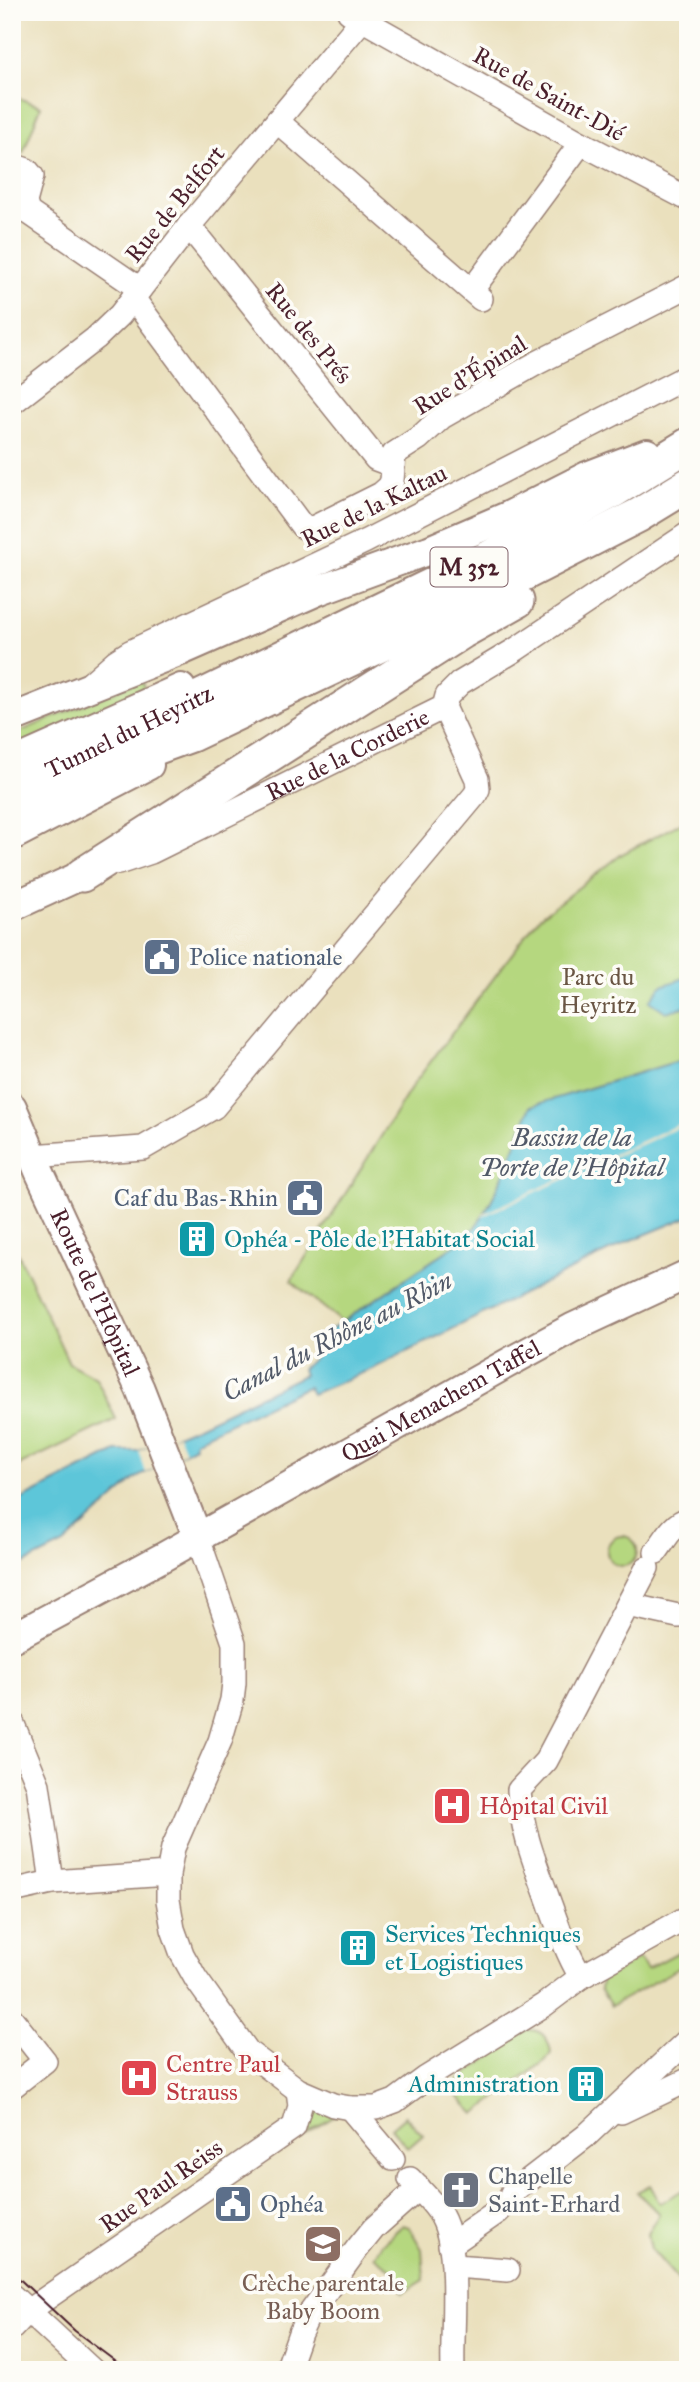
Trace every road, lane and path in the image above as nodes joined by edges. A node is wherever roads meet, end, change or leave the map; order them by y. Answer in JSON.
{"nodes":[{"id":1,"x":356,"y":16,"type":"edge"},
{"id":2,"x":277,"y":121,"type":"junction"},
{"id":3,"x":580,"y":143,"type":"junction"},
{"id":4,"x":12,"y":164,"type":"edge"},
{"id":5,"x":688,"y":199,"type":"edge"},
{"id":6,"x":189,"y":226,"type":"junction"},
{"id":7,"x":688,"y":286,"type":"edge"},
{"id":8,"x":137,"y":294,"type":"junction"},
{"id":9,"x":688,"y":376,"type":"edge"},
{"id":10,"x":12,"y":403,"type":"edge"},
{"id":11,"x":688,"y":428,"type":"edge"},
{"id":12,"x":688,"y":445,"type":"edge"},
{"id":13,"x":648,"y":453,"type":"junction"},
{"id":14,"x":392,"y":460,"type":"junction"},
{"id":15,"x":688,"y":485,"type":"edge"},
{"id":16,"x":639,"y":515,"type":"junction"},
{"id":17,"x":688,"y":534,"type":"edge"},
{"id":18,"x":87,"y":687,"type":"junction"},
{"id":19,"x":444,"y":707,"type":"junction"},
{"id":20,"x":12,"y":718,"type":"edge"},
{"id":21,"x":191,"y":735,"type":"junction"},
{"id":22,"x":12,"y":763,"type":"edge"},
{"id":23,"x":12,"y":789,"type":"edge"},
{"id":24,"x":12,"y":812,"type":"edge"},
{"id":25,"x":12,"y":836,"type":"edge"},
{"id":26,"x":82,"y":875,"type":"junction"},
{"id":27,"x":12,"y":906,"type":"edge"},
{"id":28,"x":12,"y":1107,"type":"edge"},
{"id":29,"x":22,"y":1156,"type":"edge"},
{"id":30,"x":688,"y":1274,"type":"edge"},
{"id":31,"x":688,"y":1519,"type":"edge"},
{"id":32,"x":198,"y":1538,"type":"junction"},
{"id":33,"x":628,"y":1605,"type":"junction"},
{"id":34,"x":688,"y":1615,"type":"edge"},
{"id":35,"x":12,"y":1638,"type":"edge"},
{"id":36,"x":12,"y":1722,"type":"edge"},
{"id":37,"x":168,"y":1874,"type":"junction"},
{"id":38,"x":52,"y":1882,"type":"junction"},
{"id":39,"x":12,"y":1891,"type":"edge"},
{"id":40,"x":688,"y":1917,"type":"edge"},
{"id":41,"x":581,"y":1977,"type":"junction"},
{"id":42,"x":12,"y":2019,"type":"edge"},
{"id":43,"x":688,"y":2040,"type":"edge"},
{"id":44,"x":688,"y":2080,"type":"edge"},
{"id":45,"x":12,"y":2087,"type":"edge"},
{"id":46,"x":298,"y":2090,"type":"junction"},
{"id":47,"x":350,"y":2108,"type":"junction"},
{"id":48,"x":602,"y":2121,"type":"junction"},
{"id":49,"x":407,"y":2175,"type":"junction"},
{"id":50,"x":442,"y":2219,"type":"junction"},
{"id":51,"x":481,"y":2224,"type":"junction"},
{"id":52,"x":452,"y":2255,"type":"junction"},
{"id":53,"x":508,"y":2270,"type":"dead end"},
{"id":54,"x":17,"y":2312,"type":"edge"},
{"id":55,"x":92,"y":2370,"type":"edge"},
{"id":56,"x":287,"y":2370,"type":"edge"},
{"id":57,"x":453,"y":2370,"type":"edge"}],
"edges":[{"from":1,"to":2,"type":"street","name":"Rue de Belfort"},
{"from":1,"to":3,"type":"street","name":"Rue de Saint-Dié"},
{"from":2,"to":3,"type":"street"},
{"from":2,"to":6,"type":"street","name":"Rue de Belfort"},
{"from":3,"to":5,"type":"street","name":"Rue de Saint-Dié"},
{"from":4,"to":8,"type":"street"},
{"from":6,"to":8,"type":"street","name":"Rue de Belfort"},
{"from":6,"to":14,"type":"street","name":"Rue des Prés"},
{"from":7,"to":14,"type":"street","name":"Rue d'Épinal"},
{"from":8,"to":10,"type":"street","name":"Rue de Belfort"},
{"from":8,"to":14,"type":"street"},
{"from":9,"to":18,"type":"street","name":"Rue de la Kaltau"},
{"from":11,"to":13,"type":"main road"},
{"from":12,"to":23,"type":"highway","name":"Tunnel du Heyritz","number":"M 352"},
{"from":13,"to":18,"type":"main road"},
{"from":13,"to":22,"type":"main road"},
{"from":15,"to":16,"type":"highway","number":"M 352"},
{"from":16,"to":21,"type":"highway","number":"M 352"},
{"from":16,"to":26,"type":"highway"},
{"from":17,"to":19,"type":"street","name":"Rue de la Corderie"},
{"from":18,"to":20,"type":"main road"},
{"from":19,"to":26,"type":"street","name":"Rue de la Corderie"},
{"from":19,"to":29,"type":"street"},
{"from":21,"to":24,"type":"highway","name":"Tunnel du Heyritz","number":"M 352"},
{"from":21,"to":25,"type":"main road"},
{"from":26,"to":27,"type":"main road","name":"Rue de la Corderie"},
{"from":28,"to":29,"type":"main road","name":"Route de l'Hôpital"},
{"from":29,"to":32,"type":"main road","name":"Route de l'Hôpital"},
{"from":30,"to":32,"type":"main road","name":"Quai Menachem Taffel"},
{"from":31,"to":33,"type":"street"},
{"from":32,"to":35,"type":"main road","name":"Quai Menachem Taffel"},
{"from":32,"to":37,"type":"street"},
{"from":33,"to":34,"type":"street"},
{"from":33,"to":41,"type":"street"},
{"from":36,"to":38,"type":"street"},
{"from":37,"to":38,"type":"street"},
{"from":37,"to":46,"type":"street"},
{"from":38,"to":39,"type":"street"},
{"from":40,"to":41,"type":"street"},
{"from":41,"to":47,"type":"street"},
{"from":42,"to":45,"type":"street"},
{"from":43,"to":48,"type":"street"},
{"from":44,"to":48,"type":"street"},
{"from":46,"to":47,"type":"street"},
{"from":46,"to":54,"type":"street","name":"Rue Paul Reiss"},
{"from":47,"to":49,"type":"street"},
{"from":48,"to":51,"type":"street"},
{"from":49,"to":50,"type":"street"},
{"from":49,"to":56,"type":"street"},
{"from":50,"to":51,"type":"street"},
{"from":50,"to":52,"type":"street"},
{"from":51,"to":52,"type":"street"},
{"from":52,"to":53,"type":"street"},
{"from":52,"to":57,"type":"street"},
{"from":54,"to":55,"type":"street"}]}
